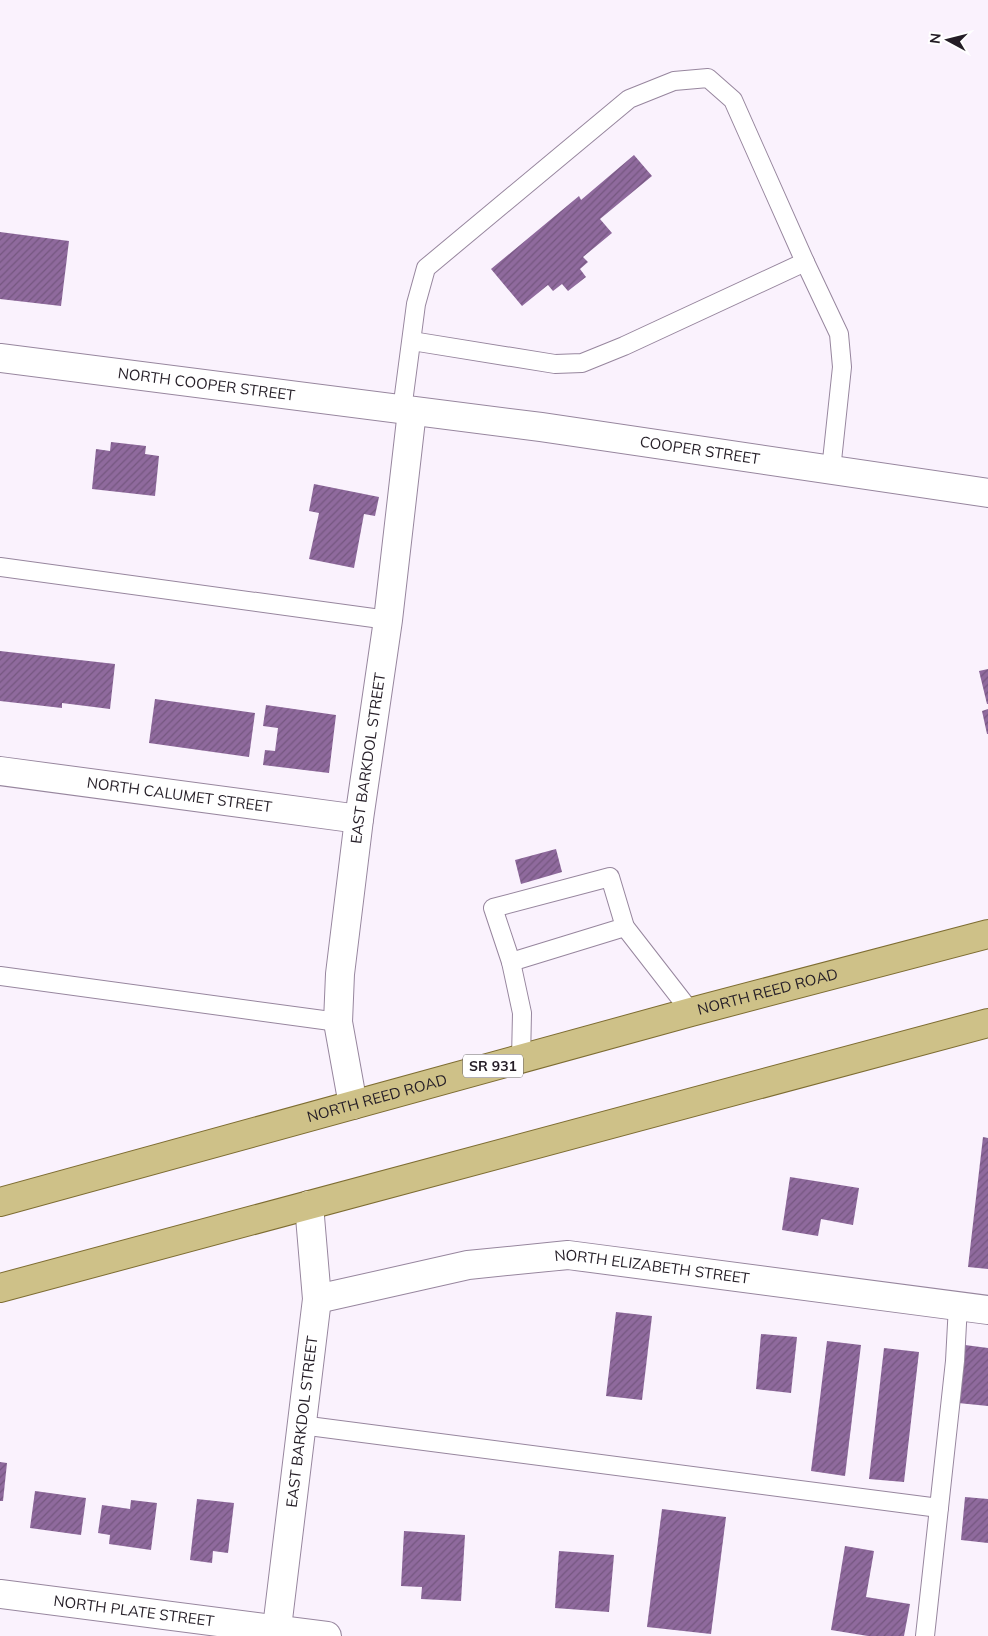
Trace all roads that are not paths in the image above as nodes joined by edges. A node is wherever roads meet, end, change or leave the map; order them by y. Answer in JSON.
{"nodes":[{"id":1,"x":804,"y":262,"type":"junction"},
{"id":2,"x":412,"y":341,"type":"junction"},
{"id":3,"x":0,"y":358,"type":"edge"},
{"id":4,"x":407,"y":410,"type":"junction"},
{"id":5,"x":831,"y":470,"type":"junction"},
{"id":6,"x":988,"y":493,"type":"edge"},
{"id":7,"x":0,"y":567,"type":"edge"},
{"id":8,"x":388,"y":620,"type":"junction"},
{"id":9,"x":0,"y":771,"type":"edge"},
{"id":10,"x":359,"y":818,"type":"junction"},
{"id":11,"x":625,"y":927,"type":"junction"},
{"id":12,"x":988,"y":934,"type":"edge"},
{"id":13,"x":511,"y":962,"type":"junction"},
{"id":14,"x":0,"y":976,"type":"edge"},
{"id":15,"x":692,"y":1012,"type":"junction"},
{"id":16,"x":338,"y":1022,"type":"junction"},
{"id":17,"x":988,"y":1022,"type":"edge"},
{"id":18,"x":521,"y":1058,"type":"junction"},
{"id":19,"x":353,"y":1105,"type":"junction"},
{"id":20,"x":0,"y":1202,"type":"edge"},
{"id":21,"x":309,"y":1205,"type":"junction"},
{"id":22,"x":0,"y":1288,"type":"edge"},
{"id":23,"x":317,"y":1299,"type":"junction"},
{"id":24,"x":958,"y":1305,"type":"junction"},
{"id":25,"x":988,"y":1310,"type":"edge"},
{"id":26,"x":301,"y":1425,"type":"junction"},
{"id":27,"x":939,"y":1508,"type":"junction"},
{"id":28,"x":0,"y":1594,"type":"edge"},
{"id":29,"x":276,"y":1632,"type":"edge"},
{"id":30,"x":327,"y":1636,"type":"edge"},
{"id":31,"x":925,"y":1636,"type":"edge"}],
"edges":[{"from":1,"to":2,"type":"lane"},
{"from":1,"to":2,"type":"lane"},
{"from":1,"to":5,"type":"lane"},
{"from":2,"to":4,"type":"lane"},
{"from":3,"to":4,"type":"street","name":"NORTH COOPER STREET"},
{"from":4,"to":5,"type":"street","name":"COOPER STREET"},
{"from":4,"to":8,"type":"street","name":"EAST BARKDOL STREET"},
{"from":5,"to":6,"type":"street","name":"COOPER STREET"},
{"from":7,"to":8,"type":"lane"},
{"from":8,"to":10,"type":"street","name":"EAST BARKDOL STREET"},
{"from":9,"to":10,"type":"street","name":"NORTH CALUMET STREET"},
{"from":10,"to":16,"type":"street","name":"EAST BARKDOL STREET"},
{"from":11,"to":13,"type":"lane"},
{"from":11,"to":13,"type":"lane"},
{"from":11,"to":15,"type":"lane"},
{"from":12,"to":15,"type":"main road","name":"NORTH REED ROAD","number":"SR 931"},
{"from":13,"to":18,"type":"lane"},
{"from":14,"to":16,"type":"lane"},
{"from":15,"to":18,"type":"main road","name":"NORTH REED ROAD","number":"SR 931"},
{"from":16,"to":19,"type":"street","name":"EAST BARKDOL STREET"},
{"from":17,"to":21,"type":"main road"},
{"from":18,"to":19,"type":"main road","name":"NORTH REED ROAD","number":"SR 931"},
{"from":19,"to":20,"type":"main road","name":"NORTH REED ROAD","number":"SR 931"},
{"from":21,"to":22,"type":"main road"},
{"from":21,"to":23,"type":"street","name":"EAST BARKDOL STREET"},
{"from":23,"to":24,"type":"street","name":"NORTH ELIZABETH STREET"},
{"from":23,"to":26,"type":"street","name":"EAST BARKDOL STREET"},
{"from":24,"to":25,"type":"street","name":"NORTH ELIZABETH STREET"},
{"from":24,"to":27,"type":"lane"},
{"from":26,"to":27,"type":"lane"},
{"from":26,"to":29,"type":"street","name":"EAST BARKDOL STREET"},
{"from":27,"to":31,"type":"lane"},
{"from":28,"to":29,"type":"street","name":"NORTH PLATE STREET"},
{"from":29,"to":30,"type":"street","name":"NORTH PLATE STREET"}]}
